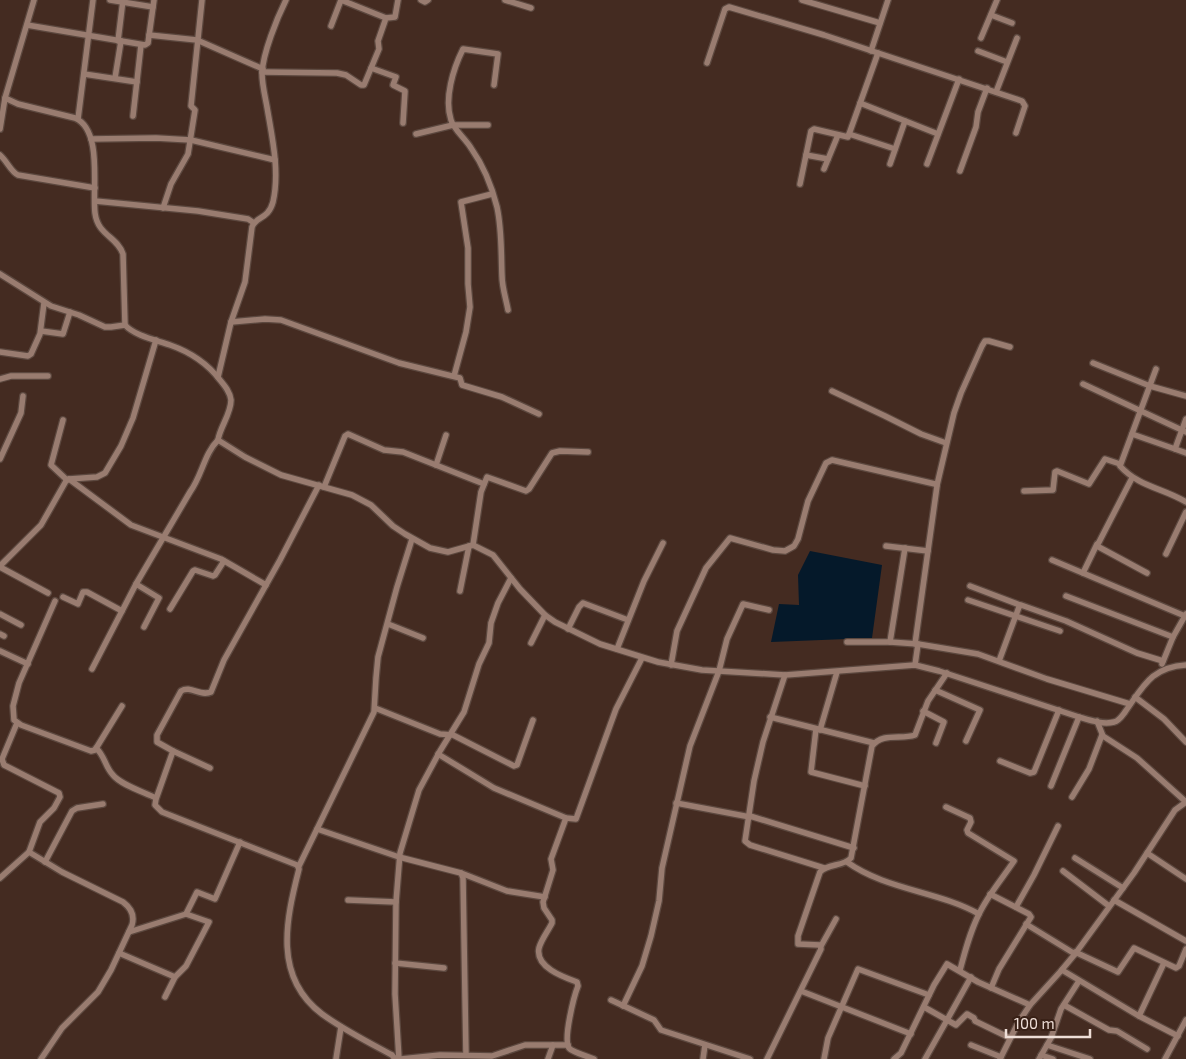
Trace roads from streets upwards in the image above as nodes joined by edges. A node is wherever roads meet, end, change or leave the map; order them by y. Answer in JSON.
{"nodes":[{"id":1,"x":34,"y":0,"type":"edge"},
{"id":2,"x":93,"y":0,"type":"edge"},
{"id":3,"x":110,"y":0,"type":"edge"},
{"id":4,"x":202,"y":0,"type":"edge"},
{"id":5,"x":286,"y":0,"type":"edge"},
{"id":6,"x":341,"y":0,"type":"edge"},
{"id":7,"x":398,"y":0,"type":"edge"},
{"id":8,"x":420,"y":0,"type":"edge"},
{"id":9,"x":428,"y":0,"type":"edge"},
{"id":10,"x":505,"y":0,"type":"edge"},
{"id":11,"x":802,"y":0,"type":"edge"},
{"id":12,"x":888,"y":0,"type":"edge"},
{"id":13,"x":997,"y":0,"type":"edge"},
{"id":14,"x":123,"y":1,"type":"edge"},
{"id":15,"x":153,"y":3,"type":"edge"},
{"id":16,"x":531,"y":8,"type":"dead end"},
{"id":17,"x":991,"y":14,"type":"junction"},
{"id":18,"x":386,"y":18,"type":"junction"},
{"id":19,"x":1012,"y":22,"type":"dead end"},
{"id":20,"x":880,"y":23,"type":"junction"},
{"id":21,"x":27,"y":25,"type":"junction"},
{"id":22,"x":331,"y":26,"type":"dead end"},
{"id":23,"x":149,"y":35,"type":"junction"},
{"id":24,"x":88,"y":36,"type":"junction"},
{"id":25,"x":981,"y":38,"type":"dead end"},
{"id":26,"x":1017,"y":38,"type":"dead end"},
{"id":27,"x":197,"y":40,"type":"junction"},
{"id":28,"x":119,"y":41,"type":"junction"},
{"id":29,"x":141,"y":44,"type":"junction"},
{"id":30,"x":871,"y":51,"type":"junction"},
{"id":31,"x":978,"y":51,"type":"dead end"},
{"id":32,"x":878,"y":54,"type":"junction"},
{"id":33,"x":1007,"y":62,"type":"junction"},
{"id":34,"x":707,"y":64,"type":"dead end"},
{"id":35,"x":372,"y":68,"type":"junction"},
{"id":36,"x":262,"y":70,"type":"junction"},
{"id":37,"x":84,"y":74,"type":"junction"},
{"id":38,"x":115,"y":78,"type":"junction"},
{"id":39,"x":959,"y":79,"type":"junction"},
{"id":40,"x":137,"y":82,"type":"junction"},
{"id":41,"x":494,"y":85,"type":"dead end"},
{"id":42,"x":987,"y":88,"type":"junction"},
{"id":43,"x":996,"y":92,"type":"junction"},
{"id":44,"x":3,"y":95,"type":"edge"},
{"id":45,"x":860,"y":103,"type":"junction"},
{"id":46,"x":133,"y":116,"type":"dead end"},
{"id":47,"x":78,"y":119,"type":"junction"},
{"id":48,"x":905,"y":121,"type":"junction"},
{"id":49,"x":403,"y":123,"type":"dead end"},
{"id":50,"x":488,"y":124,"type":"dead end"},
{"id":51,"x":453,"y":125,"type":"junction"},
{"id":52,"x":0,"y":129,"type":"edge"},
{"id":53,"x":1016,"y":133,"type":"dead end"},
{"id":54,"x":416,"y":134,"type":"dead end"},
{"id":55,"x":849,"y":134,"type":"junction"},
{"id":56,"x":938,"y":134,"type":"junction"},
{"id":57,"x":838,"y":135,"type":"junction"},
{"id":58,"x":91,"y":139,"type":"junction"},
{"id":59,"x":191,"y":140,"type":"junction"},
{"id":60,"x":895,"y":149,"type":"junction"},
{"id":61,"x":0,"y":155,"type":"edge"},
{"id":62,"x":806,"y":155,"type":"junction"},
{"id":63,"x":828,"y":159,"type":"junction"},
{"id":64,"x":275,"y":160,"type":"junction"},
{"id":65,"x":890,"y":164,"type":"dead end"},
{"id":66,"x":927,"y":164,"type":"dead end"},
{"id":67,"x":824,"y":170,"type":"dead end"},
{"id":68,"x":960,"y":171,"type":"dead end"},
{"id":69,"x":800,"y":184,"type":"dead end"},
{"id":70,"x":95,"y":188,"type":"junction"},
{"id":71,"x":492,"y":194,"type":"junction"},
{"id":72,"x":95,"y":201,"type":"junction"},
{"id":73,"x":164,"y":208,"type":"junction"},
{"id":74,"x":254,"y":222,"type":"junction"},
{"id":75,"x":0,"y":274,"type":"edge"},
{"id":76,"x":44,"y":303,"type":"junction"},
{"id":77,"x":508,"y":310,"type":"dead end"},
{"id":78,"x":70,"y":312,"type":"junction"},
{"id":79,"x":231,"y":322,"type":"junction"},
{"id":80,"x":125,"y":325,"type":"junction"},
{"id":81,"x":41,"y":331,"type":"junction"},
{"id":82,"x":156,"y":340,"type":"junction"},
{"id":83,"x":1010,"y":347,"type":"dead end"},
{"id":84,"x":0,"y":352,"type":"edge"},
{"id":85,"x":1094,"y":363,"type":"dead end"},
{"id":86,"x":1156,"y":369,"type":"dead end"},
{"id":87,"x":48,"y":376,"type":"dead end"},
{"id":88,"x":454,"y":376,"type":"junction"},
{"id":89,"x":218,"y":377,"type":"junction"},
{"id":90,"x":0,"y":378,"type":"edge"},
{"id":91,"x":1083,"y":384,"type":"dead end"},
{"id":92,"x":1150,"y":386,"type":"junction"},
{"id":93,"x":832,"y":391,"type":"dead end"},
{"id":94,"x":22,"y":396,"type":"dead end"},
{"id":95,"x":1186,"y":396,"type":"edge"},
{"id":96,"x":1141,"y":412,"type":"junction"},
{"id":97,"x":539,"y":414,"type":"dead end"},
{"id":98,"x":1186,"y":419,"type":"edge"},
{"id":99,"x":63,"y":420,"type":"dead end"},
{"id":100,"x":1183,"y":431,"type":"edge"},
{"id":101,"x":1132,"y":434,"type":"junction"},
{"id":102,"x":446,"y":435,"type":"dead end"},
{"id":103,"x":218,"y":440,"type":"junction"},
{"id":104,"x":946,"y":443,"type":"junction"},
{"id":105,"x":1175,"y":449,"type":"junction"},
{"id":106,"x":588,"y":452,"type":"dead end"},
{"id":107,"x":1186,"y":452,"type":"edge"},
{"id":108,"x":0,"y":459,"type":"edge"},
{"id":109,"x":1120,"y":464,"type":"junction"},
{"id":110,"x":436,"y":466,"type":"junction"},
{"id":111,"x":1132,"y":478,"type":"junction"},
{"id":112,"x":68,"y":480,"type":"junction"},
{"id":113,"x":484,"y":484,"type":"junction"},
{"id":114,"x":937,"y":485,"type":"junction"},
{"id":115,"x":322,"y":486,"type":"junction"},
{"id":116,"x":1024,"y":490,"type":"dead end"},
{"id":117,"x":1186,"y":502,"type":"edge"},
{"id":118,"x":1186,"y":512,"type":"edge"},
{"id":119,"x":164,"y":538,"type":"junction"},
{"id":120,"x":412,"y":539,"type":"junction"},
{"id":121,"x":663,"y":542,"type":"dead end"},
{"id":122,"x":1097,"y":544,"type":"junction"},
{"id":123,"x":471,"y":545,"type":"junction"},
{"id":124,"x":886,"y":546,"type":"dead end"},
{"id":125,"x":906,"y":548,"type":"junction"},
{"id":126,"x":928,"y":551,"type":"junction"},
{"id":127,"x":1166,"y":554,"type":"dead end"},
{"id":128,"x":3,"y":557,"type":"edge"},
{"id":129,"x":1052,"y":560,"type":"dead end"},
{"id":130,"x":224,"y":561,"type":"junction"},
{"id":131,"x":0,"y":566,"type":"edge"},
{"id":132,"x":1083,"y":573,"type":"junction"},
{"id":133,"x":1147,"y":573,"type":"dead end"},
{"id":134,"x":511,"y":578,"type":"junction"},
{"id":135,"x":136,"y":584,"type":"junction"},
{"id":136,"x":266,"y":585,"type":"junction"},
{"id":137,"x":970,"y":586,"type":"dead end"},
{"id":138,"x":460,"y":591,"type":"dead end"},
{"id":139,"x":48,"y":594,"type":"dead end"},
{"id":140,"x":1066,"y":596,"type":"dead end"},
{"id":141,"x":63,"y":597,"type":"dead end"},
{"id":142,"x":968,"y":600,"type":"dead end"},
{"id":143,"x":56,"y":601,"type":"dead end"},
{"id":144,"x":1020,"y":605,"type":"junction"},
{"id":145,"x":170,"y":609,"type":"dead end"},
{"id":146,"x":769,"y":610,"type":"dead end"},
{"id":147,"x":122,"y":611,"type":"junction"},
{"id":148,"x":0,"y":614,"type":"edge"},
{"id":149,"x":546,"y":615,"type":"junction"},
{"id":150,"x":1186,"y":615,"type":"edge"},
{"id":151,"x":1015,"y":616,"type":"junction"},
{"id":152,"x":628,"y":620,"type":"junction"},
{"id":153,"x":388,"y":624,"type":"junction"},
{"id":154,"x":21,"y":625,"type":"dead end"},
{"id":155,"x":144,"y":627,"type":"dead end"},
{"id":156,"x":568,"y":629,"type":"junction"},
{"id":157,"x":1060,"y":631,"type":"dead end"},
{"id":158,"x":1173,"y":637,"type":"junction"},
{"id":159,"x":423,"y":638,"type":"dead end"},
{"id":160,"x":846,"y":642,"type":"dead end"},
{"id":161,"x":890,"y":642,"type":"junction"},
{"id":162,"x":531,"y":643,"type":"dead end"},
{"id":163,"x":917,"y":644,"type":"junction"},
{"id":164,"x":617,"y":649,"type":"junction"},
{"id":165,"x":0,"y":652,"type":"edge"},
{"id":166,"x":642,"y":658,"type":"junction"},
{"id":167,"x":999,"y":661,"type":"junction"},
{"id":168,"x":1163,"y":661,"type":"junction"},
{"id":169,"x":28,"y":664,"type":"junction"},
{"id":170,"x":915,"y":665,"type":"junction"},
{"id":171,"x":1186,"y":665,"type":"edge"},
{"id":172,"x":671,"y":666,"type":"junction"},
{"id":173,"x":92,"y":669,"type":"dead end"},
{"id":174,"x":1160,"y":670,"type":"junction"},
{"id":175,"x":719,"y":671,"type":"junction"},
{"id":176,"x":837,"y":672,"type":"junction"},
{"id":177,"x":947,"y":673,"type":"junction"},
{"id":178,"x":785,"y":675,"type":"junction"},
{"id":179,"x":935,"y":690,"type":"junction"},
{"id":180,"x":1135,"y":697,"type":"junction"},
{"id":181,"x":1130,"y":704,"type":"junction"},
{"id":182,"x":122,"y":706,"type":"dead end"},
{"id":183,"x":376,"y":708,"type":"junction"},
{"id":184,"x":1059,"y":710,"type":"junction"},
{"id":185,"x":923,"y":712,"type":"junction"},
{"id":186,"x":770,"y":717,"type":"junction"},
{"id":187,"x":1079,"y":717,"type":"junction"},
{"id":188,"x":533,"y":720,"type":"dead end"},
{"id":189,"x":1097,"y":722,"type":"junction"},
{"id":190,"x":17,"y":723,"type":"junction"},
{"id":191,"x":818,"y":730,"type":"junction"},
{"id":192,"x":450,"y":735,"type":"junction"},
{"id":193,"x":1102,"y":735,"type":"junction"},
{"id":194,"x":966,"y":741,"type":"dead end"},
{"id":195,"x":1186,"y":742,"type":"edge"},
{"id":196,"x":936,"y":743,"type":"dead end"},
{"id":197,"x":874,"y":744,"type":"junction"},
{"id":198,"x":96,"y":748,"type":"junction"},
{"id":199,"x":173,"y":751,"type":"junction"},
{"id":200,"x":438,"y":754,"type":"junction"},
{"id":201,"x":1000,"y":761,"type":"dead end"},
{"id":202,"x":210,"y":768,"type":"dead end"},
{"id":203,"x":865,"y":786,"type":"junction"},
{"id":204,"x":1052,"y":786,"type":"dead end"},
{"id":205,"x":1072,"y":797,"type":"dead end"},
{"id":206,"x":156,"y":798,"type":"junction"},
{"id":207,"x":1186,"y":802,"type":"edge"},
{"id":208,"x":676,"y":803,"type":"junction"},
{"id":209,"x":104,"y":804,"type":"dead end"},
{"id":210,"x":946,"y":807,"type":"dead end"},
{"id":211,"x":750,"y":816,"type":"junction"},
{"id":212,"x":566,"y":818,"type":"junction"},
{"id":213,"x":1058,"y":826,"type":"dead end"},
{"id":214,"x":317,"y":829,"type":"junction"},
{"id":215,"x":240,"y":842,"type":"junction"},
{"id":216,"x":854,"y":848,"type":"junction"},
{"id":217,"x":29,"y":852,"type":"junction"},
{"id":218,"x":1147,"y":853,"type":"junction"},
{"id":219,"x":400,"y":858,"type":"junction"},
{"id":220,"x":1075,"y":858,"type":"dead end"},
{"id":221,"x":45,"y":862,"type":"junction"},
{"id":222,"x":847,"y":862,"type":"junction"},
{"id":223,"x":299,"y":866,"type":"junction"},
{"id":224,"x":824,"y":868,"type":"junction"},
{"id":225,"x":1063,"y":871,"type":"dead end"},
{"id":226,"x":461,"y":873,"type":"junction"},
{"id":227,"x":0,"y":878,"type":"edge"},
{"id":228,"x":1186,"y":879,"type":"edge"},
{"id":229,"x":1123,"y":888,"type":"junction"},
{"id":230,"x":990,"y":894,"type":"junction"},
{"id":231,"x":544,"y":897,"type":"junction"},
{"id":232,"x":348,"y":900,"type":"dead end"},
{"id":233,"x":1114,"y":900,"type":"junction"},
{"id":234,"x":396,"y":902,"type":"junction"},
{"id":235,"x":1109,"y":906,"type":"junction"},
{"id":236,"x":1016,"y":907,"type":"junction"},
{"id":237,"x":186,"y":914,"type":"junction"},
{"id":238,"x":979,"y":914,"type":"junction"},
{"id":239,"x":836,"y":918,"type":"dead end"},
{"id":240,"x":1026,"y":924,"type":"junction"},
{"id":241,"x":129,"y":932,"type":"junction"},
{"id":242,"x":1186,"y":941,"type":"edge"},
{"id":243,"x":821,"y":946,"type":"junction"},
{"id":244,"x":1186,"y":949,"type":"edge"},
{"id":245,"x":119,"y":953,"type":"junction"},
{"id":246,"x":1075,"y":953,"type":"junction"},
{"id":247,"x":395,"y":963,"type":"junction"},
{"id":248,"x":1164,"y":963,"type":"junction"},
{"id":249,"x":444,"y":968,"type":"dead end"},
{"id":250,"x":960,"y":970,"type":"junction"},
{"id":251,"x":1062,"y":970,"type":"junction"},
{"id":252,"x":175,"y":977,"type":"junction"},
{"id":253,"x":971,"y":977,"type":"junction"},
{"id":254,"x":1079,"y":981,"type":"junction"},
{"id":255,"x":991,"y":988,"type":"junction"},
{"id":256,"x":801,"y":991,"type":"junction"},
{"id":257,"x":930,"y":995,"type":"junction"},
{"id":258,"x":165,"y":997,"type":"dead end"},
{"id":259,"x":611,"y":1000,"type":"dead end"},
{"id":260,"x":1064,"y":1005,"type":"junction"},
{"id":261,"x":623,"y":1006,"type":"junction"},
{"id":262,"x":1030,"y":1006,"type":"junction"},
{"id":263,"x":842,"y":1008,"type":"junction"},
{"id":264,"x":924,"y":1008,"type":"junction"},
{"id":265,"x":1139,"y":1016,"type":"junction"},
{"id":266,"x":947,"y":1020,"type":"junction"},
{"id":267,"x":1186,"y":1020,"type":"edge"},
{"id":268,"x":340,"y":1027,"type":"junction"},
{"id":269,"x":911,"y":1034,"type":"junction"},
{"id":270,"x":1178,"y":1036,"type":"junction"},
{"id":271,"x":1010,"y":1038,"type":"junction"},
{"id":272,"x":705,"y":1044,"type":"junction"},
{"id":273,"x":553,"y":1045,"type":"junction"},
{"id":274,"x":568,"y":1045,"type":"junction"},
{"id":275,"x":971,"y":1045,"type":"dead end"},
{"id":276,"x":1047,"y":1046,"type":"junction"},
{"id":277,"x":1148,"y":1048,"type":"dead end"},
{"id":278,"x":466,"y":1055,"type":"junction"},
{"id":279,"x":1040,"y":1057,"type":"edge"},
{"id":280,"x":1000,"y":1058,"type":"edge"},
{"id":281,"x":41,"y":1059,"type":"edge"},
{"id":282,"x":336,"y":1059,"type":"edge"},
{"id":283,"x":398,"y":1059,"type":"edge"},
{"id":284,"x":548,"y":1059,"type":"edge"},
{"id":285,"x":594,"y":1059,"type":"edge"},
{"id":286,"x":703,"y":1059,"type":"edge"},
{"id":287,"x":750,"y":1059,"type":"edge"},
{"id":288,"x":767,"y":1059,"type":"edge"},
{"id":289,"x":824,"y":1059,"type":"edge"},
{"id":290,"x":894,"y":1059,"type":"edge"},
{"id":291,"x":925,"y":1059,"type":"edge"},
{"id":292,"x":1053,"y":1059,"type":"edge"},
{"id":293,"x":1090,"y":1059,"type":"edge"},
{"id":294,"x":1165,"y":1059,"type":"edge"}],
"edges":[{"from":1,"to":21,"type":"street"},
{"from":2,"to":24,"type":"street"},
{"from":3,"to":14,"type":"street"},
{"from":4,"to":27,"type":"street"},
{"from":5,"to":36,"type":"street"},
{"from":6,"to":18,"type":"street"},
{"from":6,"to":22,"type":"street"},
{"from":7,"to":18,"type":"street"},
{"from":8,"to":9,"type":"street"},
{"from":10,"to":16,"type":"street"},
{"from":11,"to":20,"type":"street"},
{"from":12,"to":20,"type":"street"},
{"from":13,"to":17,"type":"street"},
{"from":14,"to":15,"type":"street"},
{"from":14,"to":28,"type":"street"},
{"from":15,"to":23,"type":"street"},
{"from":17,"to":19,"type":"street"},
{"from":17,"to":25,"type":"street"},
{"from":18,"to":35,"type":"street"},
{"from":20,"to":30,"type":"street"},
{"from":21,"to":24,"type":"street"},
{"from":21,"to":44,"type":"street"},
{"from":23,"to":27,"type":"street"},
{"from":23,"to":29,"type":"street"},
{"from":24,"to":28,"type":"street"},
{"from":24,"to":37,"type":"street"},
{"from":26,"to":33,"type":"street"},
{"from":27,"to":36,"type":"street"},
{"from":27,"to":59,"type":"street"},
{"from":28,"to":29,"type":"street"},
{"from":28,"to":38,"type":"street"},
{"from":29,"to":40,"type":"street"},
{"from":30,"to":32,"type":"street"},
{"from":30,"to":34,"type":"street"},
{"from":31,"to":33,"type":"street"},
{"from":32,"to":39,"type":"street"},
{"from":32,"to":45,"type":"street"},
{"from":33,"to":43,"type":"street"},
{"from":35,"to":36,"type":"street"},
{"from":35,"to":49,"type":"street"},
{"from":36,"to":64,"type":"street"},
{"from":37,"to":38,"type":"street"},
{"from":37,"to":47,"type":"street"},
{"from":38,"to":40,"type":"street"},
{"from":39,"to":42,"type":"street"},
{"from":39,"to":56,"type":"street"},
{"from":40,"to":46,"type":"street"},
{"from":41,"to":51,"type":"street"},
{"from":42,"to":43,"type":"street"},
{"from":42,"to":68,"type":"street"},
{"from":43,"to":53,"type":"street"},
{"from":44,"to":47,"type":"street"},
{"from":44,"to":52,"type":"street"},
{"from":45,"to":48,"type":"street"},
{"from":45,"to":55,"type":"street"},
{"from":47,"to":58,"type":"street"},
{"from":48,"to":56,"type":"street"},
{"from":48,"to":60,"type":"street"},
{"from":50,"to":51,"type":"street"},
{"from":51,"to":54,"type":"street"},
{"from":51,"to":71,"type":"street"},
{"from":55,"to":57,"type":"street"},
{"from":55,"to":60,"type":"street"},
{"from":56,"to":66,"type":"street"},
{"from":57,"to":62,"type":"street"},
{"from":57,"to":63,"type":"street"},
{"from":58,"to":59,"type":"street"},
{"from":58,"to":70,"type":"street"},
{"from":59,"to":64,"type":"street"},
{"from":59,"to":73,"type":"street"},
{"from":60,"to":65,"type":"street"},
{"from":61,"to":70,"type":"street"},
{"from":62,"to":63,"type":"street"},
{"from":62,"to":69,"type":"street"},
{"from":63,"to":67,"type":"street"},
{"from":64,"to":74,"type":"street"},
{"from":70,"to":72,"type":"street"},
{"from":71,"to":77,"type":"street"},
{"from":71,"to":88,"type":"street"},
{"from":72,"to":73,"type":"street"},
{"from":72,"to":80,"type":"street"},
{"from":73,"to":74,"type":"street"},
{"from":74,"to":79,"type":"street"},
{"from":75,"to":76,"type":"street"},
{"from":76,"to":78,"type":"street"},
{"from":76,"to":81,"type":"street"},
{"from":78,"to":80,"type":"street"},
{"from":78,"to":81,"type":"street"},
{"from":79,"to":88,"type":"street"},
{"from":79,"to":89,"type":"street"},
{"from":80,"to":82,"type":"street"},
{"from":81,"to":84,"type":"street"},
{"from":82,"to":89,"type":"street"},
{"from":82,"to":112,"type":"street"},
{"from":83,"to":104,"type":"street"},
{"from":85,"to":92,"type":"street"},
{"from":86,"to":92,"type":"street"},
{"from":87,"to":90,"type":"street"},
{"from":88,"to":97,"type":"street"},
{"from":89,"to":103,"type":"street"},
{"from":91,"to":96,"type":"street"},
{"from":92,"to":95,"type":"street"},
{"from":92,"to":96,"type":"street"},
{"from":93,"to":104,"type":"street"},
{"from":94,"to":108,"type":"street"},
{"from":96,"to":100,"type":"street"},
{"from":96,"to":101,"type":"street"},
{"from":98,"to":100,"type":"street"},
{"from":99,"to":112,"type":"street"},
{"from":100,"to":105,"type":"street"},
{"from":101,"to":105,"type":"street"},
{"from":101,"to":109,"type":"street"},
{"from":102,"to":110,"type":"street"},
{"from":103,"to":115,"type":"street"},
{"from":103,"to":119,"type":"street"},
{"from":104,"to":114,"type":"street"},
{"from":105,"to":107,"type":"street"},
{"from":106,"to":113,"type":"street"},
{"from":109,"to":111,"type":"street"},
{"from":109,"to":116,"type":"street"},
{"from":110,"to":113,"type":"street"},
{"from":110,"to":115,"type":"street"},
{"from":111,"to":117,"type":"street"},
{"from":111,"to":122,"type":"street"},
{"from":112,"to":119,"type":"street"},
{"from":112,"to":128,"type":"street"},
{"from":113,"to":123,"type":"street"},
{"from":114,"to":126,"type":"street"},
{"from":114,"to":172,"type":"street"},
{"from":115,"to":120,"type":"street"},
{"from":115,"to":136,"type":"street"},
{"from":118,"to":127,"type":"street"},
{"from":119,"to":130,"type":"street"},
{"from":119,"to":135,"type":"street"},
{"from":120,"to":123,"type":"street"},
{"from":120,"to":153,"type":"street"},
{"from":121,"to":152,"type":"street"},
{"from":122,"to":132,"type":"street"},
{"from":122,"to":133,"type":"street"},
{"from":123,"to":134,"type":"street"},
{"from":123,"to":138,"type":"street"},
{"from":124,"to":125,"type":"street"},
{"from":125,"to":126,"type":"street"},
{"from":125,"to":161,"type":"street"},
{"from":126,"to":163,"type":"street"},
{"from":128,"to":131,"type":"street"},
{"from":129,"to":132,"type":"street"},
{"from":130,"to":136,"type":"street"},
{"from":130,"to":145,"type":"street"},
{"from":131,"to":139,"type":"street"},
{"from":132,"to":150,"type":"street"},
{"from":134,"to":149,"type":"street"},
{"from":134,"to":192,"type":"street"},
{"from":135,"to":147,"type":"street"},
{"from":135,"to":155,"type":"street"},
{"from":136,"to":199,"type":"street"},
{"from":137,"to":144,"type":"street"},
{"from":140,"to":158,"type":"street"},
{"from":141,"to":147,"type":"street"},
{"from":142,"to":151,"type":"street"},
{"from":143,"to":169,"type":"street"},
{"from":144,"to":151,"type":"street"},
{"from":144,"to":168,"type":"street"},
{"from":146,"to":175,"type":"street"},
{"from":147,"to":173,"type":"street"},
{"from":148,"to":154,"type":"street"},
{"from":149,"to":156,"type":"street"},
{"from":149,"to":162,"type":"street"},
{"from":150,"to":158,"type":"street"},
{"from":151,"to":157,"type":"street"},
{"from":151,"to":167,"type":"street"},
{"from":152,"to":156,"type":"street"},
{"from":152,"to":164,"type":"street"},
{"from":153,"to":159,"type":"street"},
{"from":153,"to":183,"type":"street"},
{"from":156,"to":164,"type":"street"},
{"from":158,"to":168,"type":"street"},
{"from":160,"to":161,"type":"street"},
{"from":161,"to":163,"type":"street"},
{"from":163,"to":167,"type":"street"},
{"from":163,"to":170,"type":"street"},
{"from":164,"to":166,"type":"street"},
{"from":165,"to":169,"type":"street"},
{"from":166,"to":172,"type":"street"},
{"from":166,"to":212,"type":"street"},
{"from":167,"to":181,"type":"street"},
{"from":168,"to":174,"type":"street"},
{"from":169,"to":190,"type":"street"},
{"from":170,"to":176,"type":"street"},
{"from":170,"to":177,"type":"street"},
{"from":171,"to":174,"type":"street"},
{"from":172,"to":175,"type":"street"},
{"from":174,"to":180,"type":"street"},
{"from":175,"to":178,"type":"street"},
{"from":175,"to":208,"type":"street"},
{"from":176,"to":178,"type":"street"},
{"from":176,"to":191,"type":"street"},
{"from":177,"to":179,"type":"street"},
{"from":177,"to":184,"type":"street"},
{"from":178,"to":186,"type":"street"},
{"from":179,"to":185,"type":"street"},
{"from":179,"to":194,"type":"street"},
{"from":180,"to":181,"type":"street"},
{"from":180,"to":195,"type":"street"},
{"from":181,"to":189,"type":"street"},
{"from":182,"to":198,"type":"street"},
{"from":183,"to":192,"type":"street"},
{"from":183,"to":214,"type":"street"},
{"from":184,"to":187,"type":"street"},
{"from":184,"to":201,"type":"street"},
{"from":185,"to":196,"type":"street"},
{"from":185,"to":197,"type":"street"},
{"from":186,"to":191,"type":"street"},
{"from":186,"to":211,"type":"street"},
{"from":187,"to":189,"type":"street"},
{"from":187,"to":204,"type":"street"},
{"from":188,"to":192,"type":"street"},
{"from":189,"to":193,"type":"street"},
{"from":190,"to":198,"type":"street"},
{"from":190,"to":217,"type":"street"},
{"from":191,"to":197,"type":"street"},
{"from":191,"to":203,"type":"street"},
{"from":192,"to":200,"type":"street"},
{"from":193,"to":205,"type":"street"},
{"from":193,"to":207,"type":"street"},
{"from":197,"to":203,"type":"street"},
{"from":198,"to":206,"type":"street"},
{"from":199,"to":202,"type":"street"},
{"from":199,"to":206,"type":"street"},
{"from":200,"to":212,"type":"street"},
{"from":200,"to":219,"type":"street"},
{"from":203,"to":216,"type":"street"},
{"from":206,"to":215,"type":"street"},
{"from":207,"to":218,"type":"street"},
{"from":208,"to":211,"type":"street"},
{"from":208,"to":261,"type":"street"},
{"from":209,"to":221,"type":"street"},
{"from":210,"to":230,"type":"street"},
{"from":211,"to":216,"type":"street"},
{"from":211,"to":224,"type":"street"},
{"from":212,"to":231,"type":"street"},
{"from":213,"to":236,"type":"street"},
{"from":214,"to":219,"type":"street"},
{"from":214,"to":223,"type":"street"},
{"from":215,"to":223,"type":"street"},
{"from":215,"to":237,"type":"street"},
{"from":216,"to":222,"type":"street"},
{"from":217,"to":221,"type":"street"},
{"from":217,"to":227,"type":"street"},
{"from":218,"to":228,"type":"street"},
{"from":218,"to":229,"type":"street"},
{"from":219,"to":226,"type":"street"},
{"from":219,"to":234,"type":"street"},
{"from":220,"to":229,"type":"street"},
{"from":221,"to":241,"type":"street"},
{"from":222,"to":224,"type":"street"},
{"from":222,"to":238,"type":"street"},
{"from":223,"to":268,"type":"street"},
{"from":224,"to":243,"type":"street"},
{"from":225,"to":235,"type":"street"},
{"from":226,"to":231,"type":"street"},
{"from":226,"to":278,"type":"street"},
{"from":229,"to":233,"type":"street"},
{"from":230,"to":236,"type":"street"},
{"from":230,"to":238,"type":"street"},
{"from":231,"to":274,"type":"street"},
{"from":232,"to":234,"type":"street"},
{"from":233,"to":235,"type":"street"},
{"from":233,"to":242,"type":"street"},
{"from":234,"to":247,"type":"street"},
{"from":235,"to":246,"type":"street"},
{"from":236,"to":240,"type":"street"},
{"from":237,"to":241,"type":"street"},
{"from":237,"to":252,"type":"street"},
{"from":238,"to":250,"type":"street"},
{"from":239,"to":243,"type":"street"},
{"from":240,"to":246,"type":"street"},
{"from":240,"to":255,"type":"street"},
{"from":241,"to":245,"type":"street"},
{"from":243,"to":256,"type":"street"},
{"from":244,"to":248,"type":"street"},
{"from":245,"to":252,"type":"street"},
{"from":245,"to":281,"type":"street"},
{"from":246,"to":248,"type":"street"},
{"from":246,"to":251,"type":"street"},
{"from":247,"to":249,"type":"street"},
{"from":247,"to":283,"type":"street"},
{"from":248,"to":265,"type":"street"},
{"from":250,"to":253,"type":"street"},
{"from":250,"to":257,"type":"street"},
{"from":251,"to":254,"type":"street"},
{"from":251,"to":262,"type":"street"},
{"from":252,"to":258,"type":"street"},
{"from":253,"to":255,"type":"street"},
{"from":253,"to":266,"type":"street"},
{"from":254,"to":260,"type":"street"},
{"from":254,"to":265,"type":"street"},
{"from":255,"to":262,"type":"street"},
{"from":256,"to":263,"type":"street"},
{"from":256,"to":288,"type":"street"},
{"from":257,"to":263,"type":"street"},
{"from":257,"to":264,"type":"street"},
{"from":259,"to":261,"type":"street"},
{"from":260,"to":276,"type":"street"},
{"from":260,"to":277,"type":"street"},
{"from":261,"to":272,"type":"street"},
{"from":262,"to":271,"type":"street"},
{"from":263,"to":269,"type":"street"},
{"from":263,"to":289,"type":"street"},
{"from":264,"to":266,"type":"street"},
{"from":264,"to":269,"type":"street"},
{"from":265,"to":270,"type":"street"},
{"from":266,"to":271,"type":"street"},
{"from":266,"to":291,"type":"street"},
{"from":267,"to":270,"type":"street"},
{"from":268,"to":282,"type":"street"},
{"from":268,"to":283,"type":"street"},
{"from":269,"to":290,"type":"street"},
{"from":270,"to":294,"type":"street"},
{"from":271,"to":280,"type":"street"},
{"from":272,"to":286,"type":"street"},
{"from":272,"to":287,"type":"street"},
{"from":273,"to":274,"type":"street"},
{"from":273,"to":278,"type":"street"},
{"from":273,"to":284,"type":"street"},
{"from":274,"to":285,"type":"street"},
{"from":275,"to":280,"type":"street"},
{"from":276,"to":279,"type":"street"},
{"from":276,"to":293,"type":"street"},
{"from":278,"to":283,"type":"street"},
{"from":279,"to":292,"type":"street"}]}
